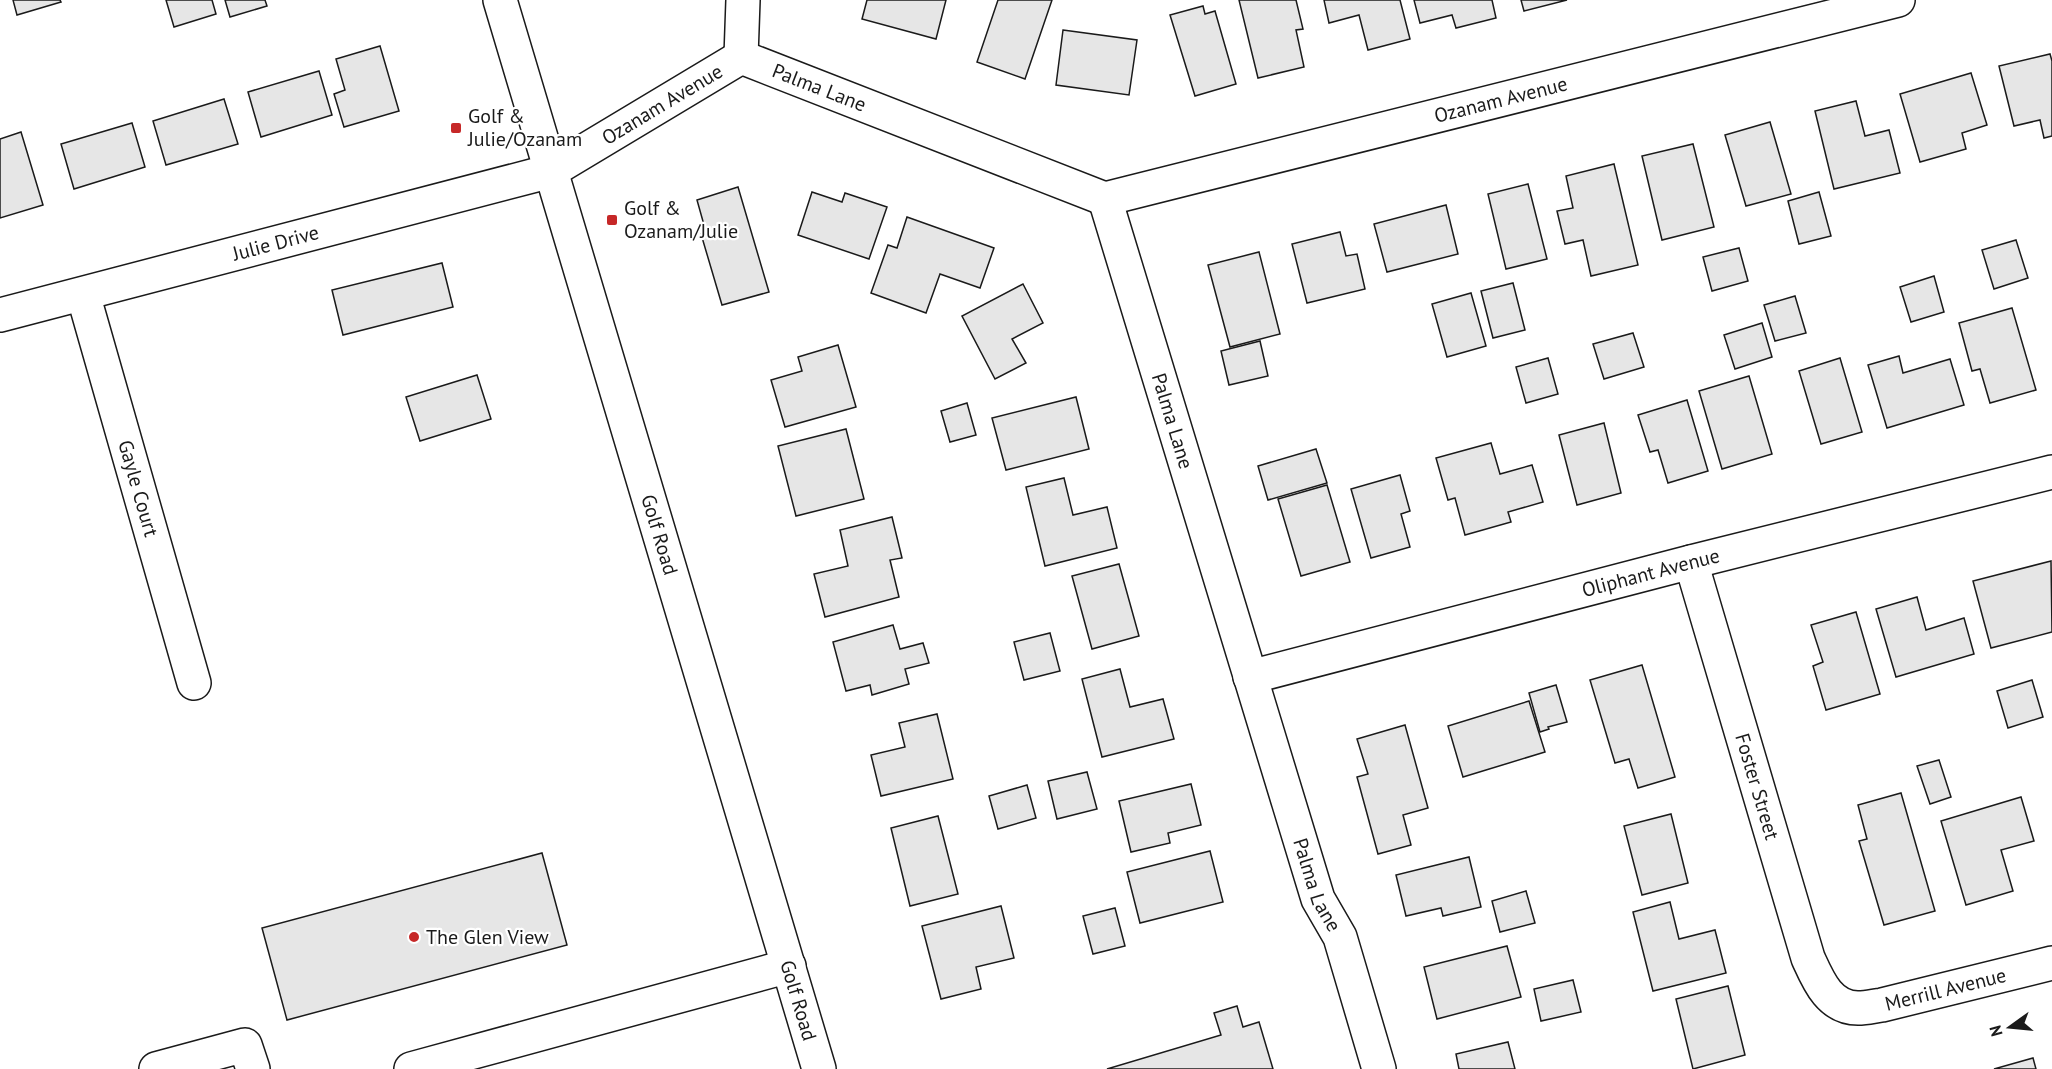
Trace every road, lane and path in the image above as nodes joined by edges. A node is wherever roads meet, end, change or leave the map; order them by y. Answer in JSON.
{"nodes":[{"id":1,"x":500,"y":0,"type":"edge"},
{"id":2,"x":743,"y":0,"type":"edge"},
{"id":3,"x":1898,"y":0,"type":"edge"},
{"id":4,"x":741,"y":57,"type":"junction"},
{"id":5,"x":551,"y":171,"type":"junction"},
{"id":6,"x":1105,"y":199,"type":"junction"},
{"id":7,"x":83,"y":294,"type":"junction"},
{"id":8,"x":0,"y":315,"type":"edge"},
{"id":9,"x":2052,"y":472,"type":"edge"},
{"id":10,"x":1691,"y":562,"type":"junction"},
{"id":11,"x":1250,"y":677,"type":"junction"},
{"id":12,"x":194,"y":682,"type":"dead end"},
{"id":13,"x":2052,"y":963,"type":"edge"},
{"id":14,"x":789,"y":966,"type":"junction"},
{"id":15,"x":1837,"y":1002,"type":"joint"},
{"id":16,"x":156,"y":1069,"type":"edge"},
{"id":17,"x":253,"y":1069,"type":"edge"},
{"id":18,"x":411,"y":1069,"type":"edge"},
{"id":19,"x":819,"y":1069,"type":"edge"},
{"id":20,"x":1379,"y":1069,"type":"edge"}],
"edges":[{"from":1,"to":5,"type":"street","name":"Golf Road"},
{"from":2,"to":4,"type":"street"},
{"from":3,"to":6,"type":"street","name":"Ozanam Avenue"},
{"from":4,"to":5,"type":"street","name":"Ozanam Avenue"},
{"from":4,"to":6,"type":"street","name":"Palma Lane"},
{"from":5,"to":7,"type":"street","name":"Julie Drive"},
{"from":5,"to":14,"type":"street","name":"Golf Road"},
{"from":6,"to":11,"type":"street","name":"Palma Lane"},
{"from":7,"to":8,"type":"street","name":"Julie Drive"},
{"from":7,"to":12,"type":"street","name":"Gayle Court"},
{"from":9,"to":10,"type":"street","name":"Oliphant Avenue"},
{"from":10,"to":11,"type":"street","name":"Oliphant Avenue"},
{"from":10,"to":15,"type":"street","name":"Foster Street"},
{"from":11,"to":20,"type":"street","name":"Palma Lane"},
{"from":13,"to":15,"type":"street","name":"Merrill Avenue"},
{"from":14,"to":18,"type":"street"},
{"from":14,"to":19,"type":"street","name":"Golf Road"},
{"from":16,"to":17,"type":"street"}]}
